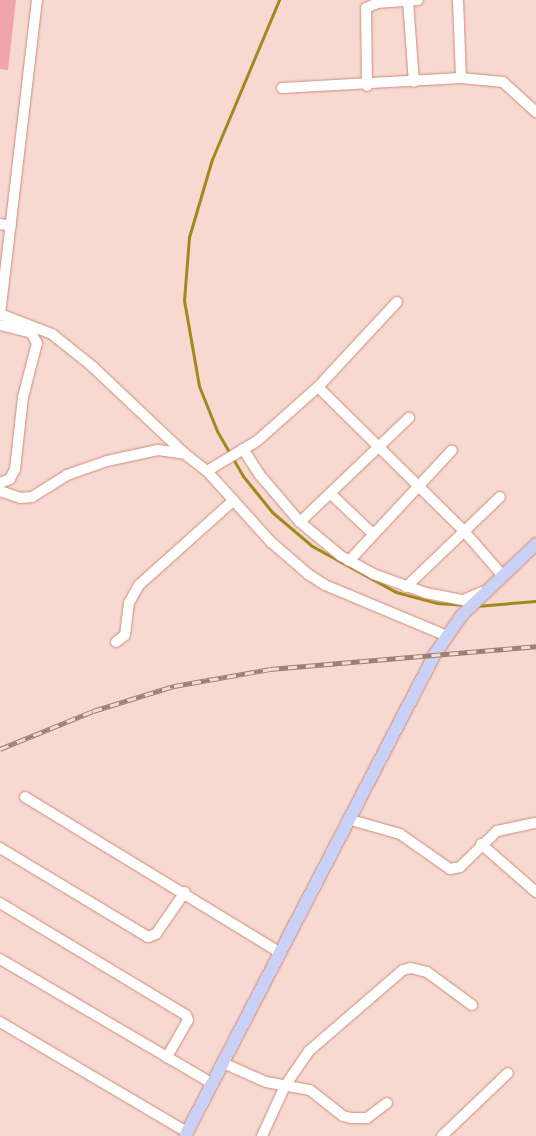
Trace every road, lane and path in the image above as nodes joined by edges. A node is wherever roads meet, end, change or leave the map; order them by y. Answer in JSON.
{"nodes":[{"id":1,"x":36,"y":0,"type":"edge"},
{"id":2,"x":413,"y":0,"type":"edge"},
{"id":3,"x":458,"y":0,"type":"edge"},
{"id":4,"x":461,"y":78,"type":"junction"},
{"id":5,"x":414,"y":82,"type":"junction"},
{"id":6,"x":367,"y":86,"type":"junction"},
{"id":7,"x":282,"y":88,"type":"dead end"},
{"id":8,"x":536,"y":112,"type":"edge"},
{"id":9,"x":0,"y":224,"type":"edge"},
{"id":10,"x":10,"y":226,"type":"junction"},
{"id":11,"x":397,"y":302,"type":"dead end"},
{"id":12,"x":0,"y":315,"type":"edge"},
{"id":13,"x":0,"y":325,"type":"edge"},
{"id":14,"x":318,"y":386,"type":"junction"},
{"id":15,"x":409,"y":418,"type":"dead end"},
{"id":16,"x":379,"y":446,"type":"junction"},
{"id":17,"x":452,"y":450,"type":"dead end"},
{"id":18,"x":240,"y":451,"type":"junction"},
{"id":19,"x":185,"y":454,"type":"junction"},
{"id":20,"x":207,"y":471,"type":"junction"},
{"id":21,"x":0,"y":483,"type":"edge"},
{"id":22,"x":420,"y":487,"type":"junction"},
{"id":23,"x":0,"y":491,"type":"edge"},
{"id":24,"x":330,"y":494,"type":"junction"},
{"id":25,"x":500,"y":497,"type":"dead end"},
{"id":26,"x":234,"y":500,"type":"junction"},
{"id":27,"x":300,"y":522,"type":"junction"},
{"id":28,"x":463,"y":530,"type":"junction"},
{"id":29,"x":373,"y":534,"type":"junction"},
{"id":30,"x":536,"y":544,"type":"edge"},
{"id":31,"x":349,"y":561,"type":"junction"},
{"id":32,"x":503,"y":576,"type":"junction"},
{"id":33,"x":406,"y":587,"type":"junction"},
{"id":34,"x":489,"y":588,"type":"junction"},
{"id":35,"x":447,"y":636,"type":"junction"},
{"id":36,"x":116,"y":642,"type":"dead end"},
{"id":37,"x":25,"y":797,"type":"dead end"},
{"id":38,"x":351,"y":820,"type":"junction"},
{"id":39,"x":536,"y":823,"type":"edge"},
{"id":40,"x":481,"y":844,"type":"junction"},
{"id":41,"x":0,"y":848,"type":"edge"},
{"id":42,"x":185,"y":892,"type":"junction"},
{"id":43,"x":536,"y":892,"type":"edge"},
{"id":44,"x":0,"y":903,"type":"edge"},
{"id":45,"x":281,"y":953,"type":"junction"},
{"id":46,"x":0,"y":959,"type":"edge"},
{"id":47,"x":472,"y":1005,"type":"dead end"},
{"id":48,"x":0,"y":1022,"type":"edge"},
{"id":49,"x":166,"y":1057,"type":"junction"},
{"id":50,"x":223,"y":1063,"type":"junction"},
{"id":51,"x":508,"y":1073,"type":"dead end"},
{"id":52,"x":213,"y":1084,"type":"junction"},
{"id":53,"x":285,"y":1086,"type":"junction"},
{"id":54,"x":387,"y":1103,"type":"dead end"},
{"id":55,"x":186,"y":1134,"type":"edge"},
{"id":56,"x":262,"y":1136,"type":"edge"},
{"id":57,"x":442,"y":1136,"type":"edge"}],
"edges":[{"from":1,"to":10,"type":"street"},
{"from":2,"to":5,"type":"street"},
{"from":2,"to":6,"type":"street"},
{"from":3,"to":4,"type":"street"},
{"from":4,"to":5,"type":"street"},
{"from":4,"to":8,"type":"street"},
{"from":5,"to":6,"type":"street"},
{"from":6,"to":7,"type":"street"},
{"from":9,"to":10,"type":"street"},
{"from":10,"to":12,"type":"street"},
{"from":11,"to":14,"type":"street"},
{"from":12,"to":19,"type":"street"},
{"from":13,"to":21,"type":"street"},
{"from":14,"to":16,"type":"street"},
{"from":14,"to":18,"type":"street"},
{"from":15,"to":16,"type":"street"},
{"from":16,"to":22,"type":"street"},
{"from":16,"to":24,"type":"street"},
{"from":17,"to":22,"type":"street"},
{"from":18,"to":20,"type":"street"},
{"from":18,"to":27,"type":"street"},
{"from":19,"to":20,"type":"street"},
{"from":19,"to":23,"type":"street"},
{"from":20,"to":26,"type":"street"},
{"from":22,"to":28,"type":"street"},
{"from":22,"to":29,"type":"street"},
{"from":24,"to":27,"type":"street"},
{"from":24,"to":29,"type":"street"},
{"from":25,"to":28,"type":"street"},
{"from":26,"to":35,"type":"street"},
{"from":26,"to":36,"type":"street"},
{"from":27,"to":31,"type":"street"},
{"from":28,"to":32,"type":"street"},
{"from":28,"to":33,"type":"street"},
{"from":29,"to":31,"type":"street"},
{"from":30,"to":32,"type":"main road"},
{"from":31,"to":33,"type":"street"},
{"from":32,"to":34,"type":"main road"},
{"from":33,"to":34,"type":"street"},
{"from":34,"to":35,"type":"main road"},
{"from":35,"to":38,"type":"main road"},
{"from":37,"to":42,"type":"street"},
{"from":38,"to":40,"type":"street"},
{"from":38,"to":45,"type":"main road"},
{"from":39,"to":40,"type":"street"},
{"from":40,"to":43,"type":"street"},
{"from":41,"to":42,"type":"street"},
{"from":42,"to":45,"type":"street"},
{"from":44,"to":49,"type":"street"},
{"from":45,"to":50,"type":"main road"},
{"from":46,"to":49,"type":"street"},
{"from":47,"to":53,"type":"street"},
{"from":48,"to":55,"type":"street"},
{"from":49,"to":52,"type":"street"},
{"from":50,"to":52,"type":"main road"},
{"from":50,"to":53,"type":"street"},
{"from":51,"to":57,"type":"street"},
{"from":52,"to":55,"type":"main road"},
{"from":53,"to":54,"type":"street"},
{"from":53,"to":56,"type":"street"}]}
